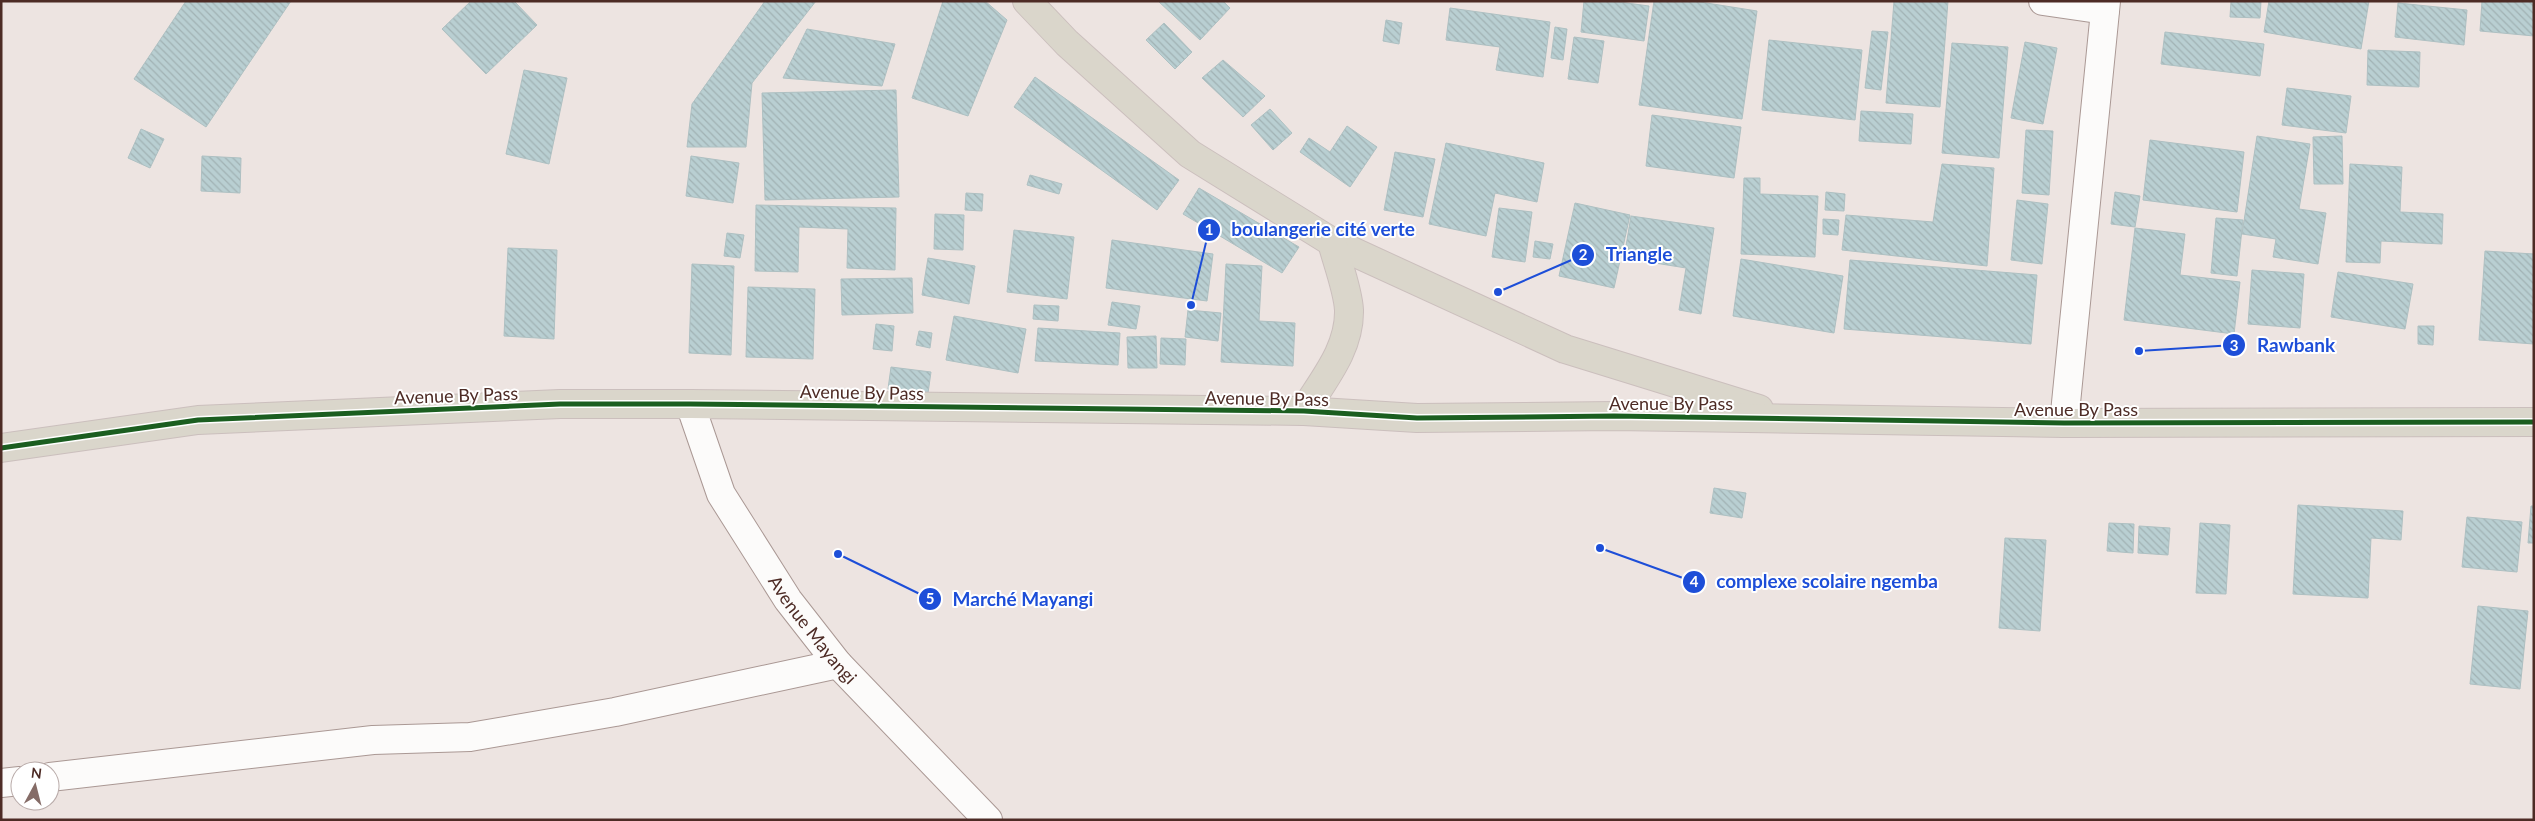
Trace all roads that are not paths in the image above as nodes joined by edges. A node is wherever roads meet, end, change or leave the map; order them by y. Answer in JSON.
{"nodes":[{"id":1,"x":1026,"y":1,"type":"edge"},
{"id":2,"x":2043,"y":1,"type":"edge"},
{"id":3,"x":2106,"y":6,"type":"edge"},
{"id":4,"x":1332,"y":242,"type":"junction"},
{"id":5,"x":690,"y":404,"type":"junction"},
{"id":6,"x":1304,"y":411,"type":"junction"},
{"id":7,"x":1789,"y":418,"type":"junction"},
{"id":8,"x":2534,"y":422,"type":"edge"},
{"id":9,"x":2064,"y":423,"type":"junction"},
{"id":10,"x":1,"y":448,"type":"edge"},
{"id":11,"x":838,"y":664,"type":"junction"},
{"id":12,"x":60,"y":776,"type":"edge"},
{"id":13,"x":988,"y":820,"type":"edge"}],
"edges":[{"from":1,"to":4,"type":"highway"},
{"from":2,"to":3,"type":"street"},
{"from":3,"to":9,"type":"street"},
{"from":4,"to":6,"type":"highway"},
{"from":4,"to":7,"type":"highway"},
{"from":5,"to":6,"type":"highway","name":"Avenue By Pass"},
{"from":5,"to":10,"type":"highway","name":"Avenue By Pass"},
{"from":5,"to":11,"type":"street","name":"Avenue Mayangi"},
{"from":6,"to":7,"type":"highway","name":"Avenue By Pass"},
{"from":7,"to":9,"type":"highway","name":"Avenue By Pass"},
{"from":8,"to":9,"type":"highway","name":"Avenue By Pass"},
{"from":11,"to":12,"type":"street"},
{"from":11,"to":13,"type":"street","name":"Avenue Mayangi"}]}
